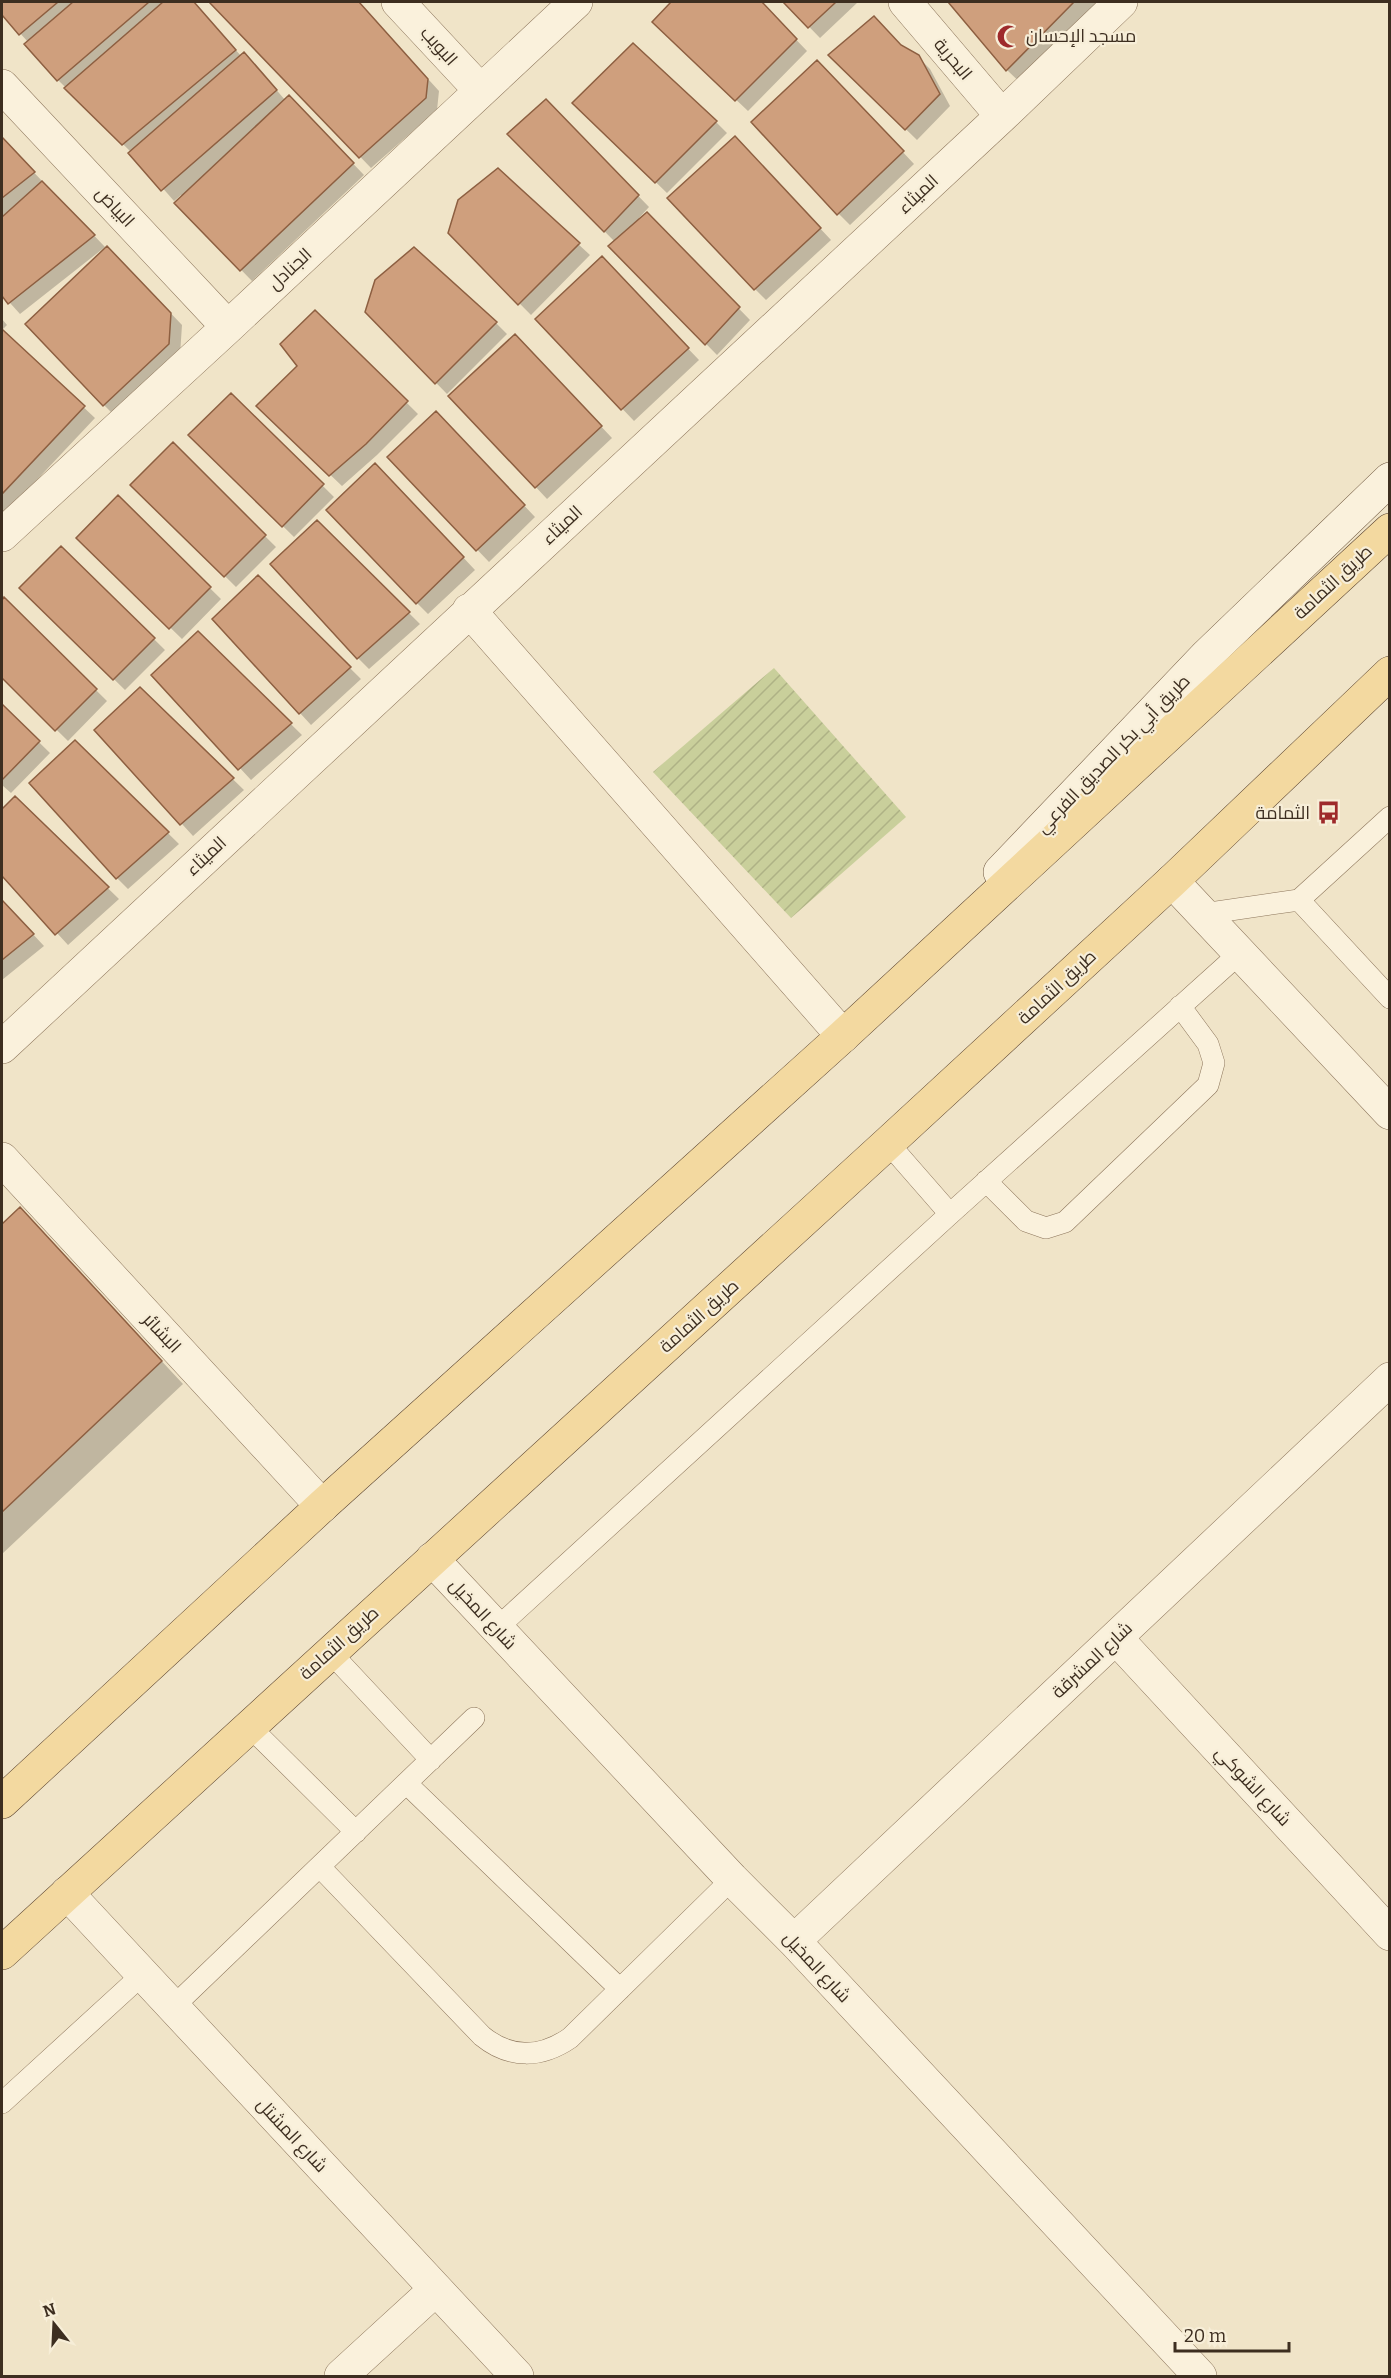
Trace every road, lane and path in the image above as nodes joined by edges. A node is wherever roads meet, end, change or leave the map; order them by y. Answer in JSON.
{"nodes":[{"id":1,"x":398,"y":2,"type":"edge"},
{"id":2,"x":576,"y":2,"type":"edge"},
{"id":3,"x":905,"y":2,"type":"edge"},
{"id":4,"x":1121,"y":2,"type":"edge"},
{"id":5,"x":2,"y":86,"type":"edge"},
{"id":6,"x":480,"y":90,"type":"junction"},
{"id":7,"x":1002,"y":116,"type":"junction"},
{"id":8,"x":228,"y":327,"type":"junction"},
{"id":9,"x":1389,"y":479,"type":"edge"},
{"id":10,"x":1389,"y":530,"type":"edge"},
{"id":11,"x":2,"y":535,"type":"edge"},
{"id":12,"x":469,"y":610,"type":"junction"},
{"id":13,"x":1389,"y":672,"type":"edge"},
{"id":14,"x":1389,"y":817,"type":"edge"},
{"id":15,"x":1172,"y":880,"type":"junction"},
{"id":16,"x":1299,"y":900,"type":"junction"},
{"id":17,"x":1203,"y":914,"type":"junction"},
{"id":18,"x":1239,"y":953,"type":"junction"},
{"id":19,"x":1389,"y":998,"type":"edge"},
{"id":20,"x":1180,"y":1006,"type":"junction"},
{"id":21,"x":843,"y":1036,"type":"junction"},
{"id":22,"x":2,"y":1047,"type":"edge"},
{"id":23,"x":1389,"y":1113,"type":"edge"},
{"id":24,"x":888,"y":1143,"type":"junction"},
{"id":25,"x":2,"y":1159,"type":"edge"},
{"id":26,"x":986,"y":1181,"type":"junction"},
{"id":27,"x":950,"y":1214,"type":"junction"},
{"id":28,"x":1389,"y":1379,"type":"edge"},
{"id":29,"x":322,"y":1506,"type":"junction"},
{"id":30,"x":432,"y":1559,"type":"junction"},
{"id":31,"x":497,"y":1628,"type":"junction"},
{"id":32,"x":1116,"y":1638,"type":"junction"},
{"id":33,"x":330,"y":1652,"type":"junction"},
{"id":34,"x":474,"y":1718,"type":"dead end"},
{"id":35,"x":249,"y":1726,"type":"junction"},
{"id":36,"x":431,"y":1760,"type":"junction"},
{"id":37,"x":407,"y":1784,"type":"junction"},
{"id":38,"x":2,"y":1802,"type":"edge"},
{"id":39,"x":356,"y":1832,"type":"junction"},
{"id":40,"x":320,"y":1867,"type":"junction"},
{"id":41,"x":732,"y":1880,"type":"junction"},
{"id":42,"x":67,"y":1893,"type":"junction"},
{"id":43,"x":1389,"y":1934,"type":"edge"},
{"id":44,"x":794,"y":1941,"type":"junction"},
{"id":45,"x":2,"y":1953,"type":"edge"},
{"id":46,"x":143,"y":1974,"type":"junction"},
{"id":47,"x":620,"y":1989,"type":"junction"},
{"id":48,"x":173,"y":2007,"type":"junction"},
{"id":49,"x":2,"y":2103,"type":"edge"},
{"id":50,"x":436,"y":2289,"type":"junction"},
{"id":51,"x":341,"y":2376,"type":"edge"},
{"id":52,"x":517,"y":2376,"type":"edge"},
{"id":53,"x":1200,"y":2376,"type":"edge"}],
"edges":[{"from":1,"to":6,"type":"street","name":"البويب"},
{"from":2,"to":6,"type":"street","name":"الجنادل"},
{"from":3,"to":7,"type":"street","name":"البحرية"},
{"from":4,"to":7,"type":"street","name":"الميثاء"},
{"from":5,"to":8,"type":"street","name":"البياض"},
{"from":6,"to":8,"type":"street","name":"الجنادل"},
{"from":7,"to":12,"type":"street","name":"الميثاء"},
{"from":8,"to":11,"type":"street","name":"الجنادل"},
{"from":9,"to":21,"type":"street","name":"طريق أبي بكر الصديق الفرعي"},
{"from":10,"to":21,"type":"main road","name":"طريق الثمامة"},
{"from":12,"to":21,"type":"street"},
{"from":12,"to":22,"type":"street","name":"الميثاء"},
{"from":13,"to":15,"type":"main road","name":"طريق الثمامة"},
{"from":14,"to":16,"type":"lane"},
{"from":15,"to":17,"type":"street"},
{"from":15,"to":24,"type":"main road","name":"طريق الثمامة"},
{"from":16,"to":17,"type":"lane"},
{"from":16,"to":19,"type":"lane"},
{"from":17,"to":18,"type":"street"},
{"from":18,"to":20,"type":"lane"},
{"from":18,"to":23,"type":"street"},
{"from":20,"to":26,"type":"lane"},
{"from":20,"to":26,"type":"lane"},
{"from":21,"to":29,"type":"main road","name":"طريق الثمامة"},
{"from":24,"to":27,"type":"lane"},
{"from":24,"to":30,"type":"main road","name":"طريق الثمامة"},
{"from":25,"to":29,"type":"street","name":"البشائر"},
{"from":26,"to":27,"type":"lane"},
{"from":27,"to":31,"type":"lane"},
{"from":28,"to":32,"type":"street","name":"شارع المشرقة"},
{"from":29,"to":38,"type":"main road","name":"طريق الثمامة"},
{"from":30,"to":31,"type":"street","name":"شارع المخيل"},
{"from":30,"to":33,"type":"main road","name":"طريق الثمامة"},
{"from":31,"to":41,"type":"street","name":"شارع المخيل"},
{"from":32,"to":43,"type":"street","name":"شارع الشوكي"},
{"from":32,"to":44,"type":"street","name":"شارع المشرقة"},
{"from":33,"to":35,"type":"main road","name":"طريق الثمامة"},
{"from":33,"to":36,"type":"lane"},
{"from":34,"to":36,"type":"lane"},
{"from":35,"to":39,"type":"lane"},
{"from":35,"to":42,"type":"main road","name":"طريق الثمامة"},
{"from":36,"to":37,"type":"lane"},
{"from":37,"to":39,"type":"lane"},
{"from":37,"to":47,"type":"lane"},
{"from":39,"to":40,"type":"lane"},
{"from":40,"to":47,"type":"lane"},
{"from":40,"to":48,"type":"lane"},
{"from":41,"to":44,"type":"street","name":"شارع المخيل"},
{"from":41,"to":47,"type":"lane"},
{"from":42,"to":45,"type":"main road","name":"طريق الثمامة"},
{"from":42,"to":46,"type":"street","name":"شارع المشتل"},
{"from":44,"to":53,"type":"street","name":"شارع المخيل"},
{"from":46,"to":48,"type":"street","name":"شارع المشتل"},
{"from":46,"to":49,"type":"lane"},
{"from":48,"to":50,"type":"street","name":"شارع المشتل"},
{"from":50,"to":51,"type":"street"},
{"from":50,"to":52,"type":"street","name":"شارع المشتل"}]}
